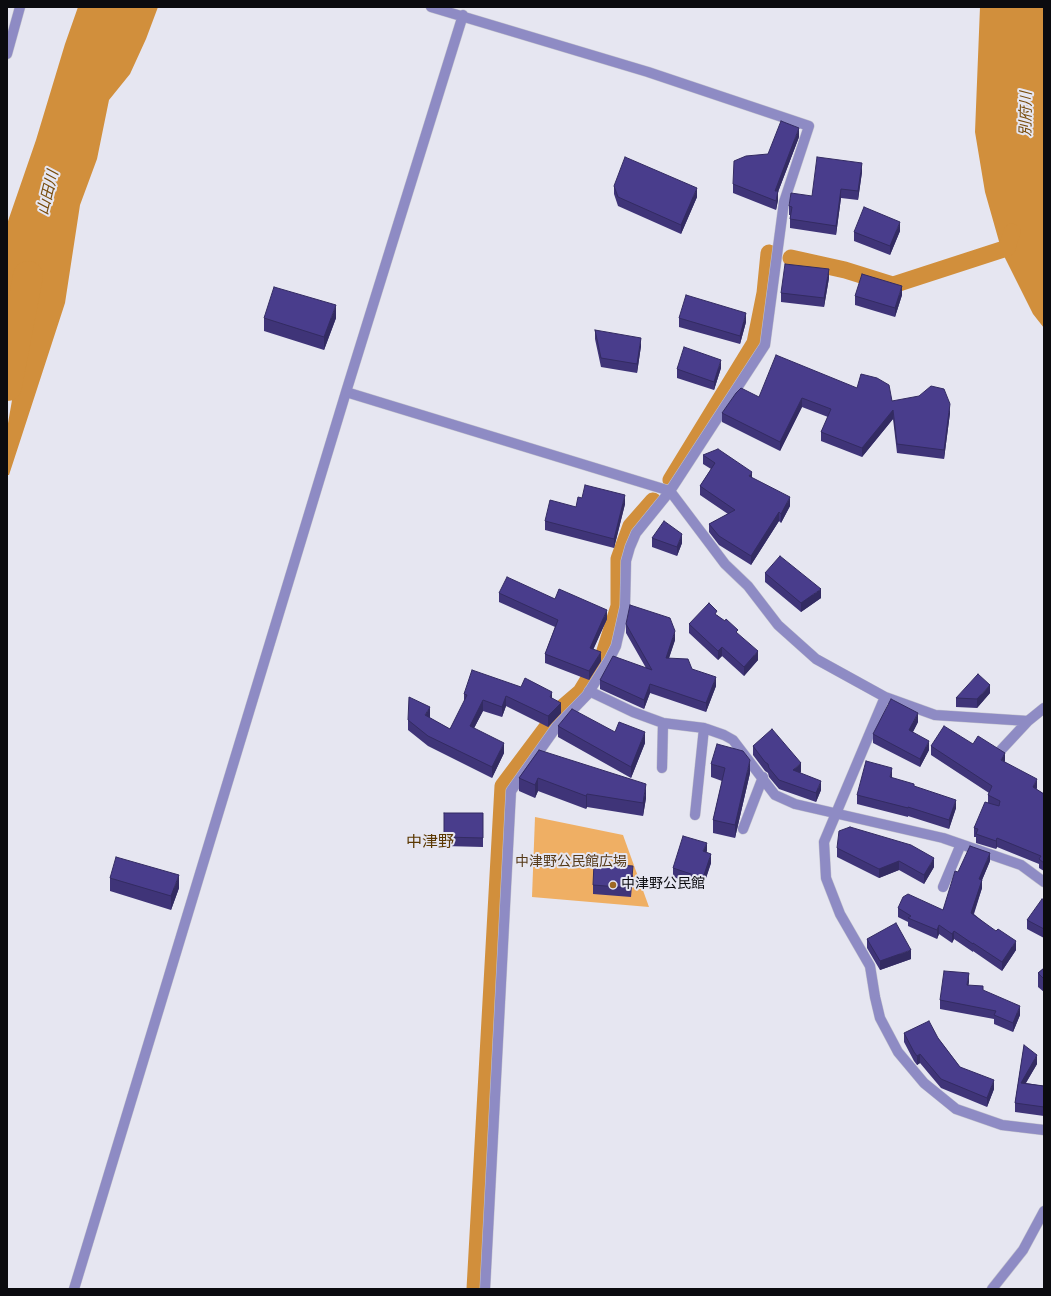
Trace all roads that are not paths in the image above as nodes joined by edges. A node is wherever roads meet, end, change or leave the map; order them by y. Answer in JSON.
{"nodes":[{"id":1,"x":20,"y":7,"type":"edge"},
{"id":2,"x":431,"y":7,"type":"edge"},
{"id":3,"x":463,"y":16,"type":"junction"},
{"id":4,"x":7,"y":54,"type":"edge"},
{"id":5,"x":346,"y":392,"type":"junction"},
{"id":6,"x":670,"y":491,"type":"junction"},
{"id":7,"x":589,"y":691,"type":"junction"},
{"id":8,"x":885,"y":697,"type":"junction"},
{"id":9,"x":1044,"y":708,"type":"edge"},
{"id":10,"x":1028,"y":721,"type":"junction"},
{"id":11,"x":663,"y":724,"type":"junction"},
{"id":12,"x":704,"y":728,"type":"junction"},
{"id":13,"x":1002,"y":750,"type":"edge"},
{"id":14,"x":662,"y":768,"type":"dead end"},
{"id":15,"x":763,"y":777,"type":"junction"},
{"id":16,"x":836,"y":814,"type":"junction"},
{"id":17,"x":695,"y":815,"type":"dead end"},
{"id":18,"x":743,"y":829,"type":"dead end"},
{"id":19,"x":962,"y":844,"type":"junction"},
{"id":20,"x":1044,"y":882,"type":"edge"},
{"id":21,"x":943,"y":887,"type":"dead end"},
{"id":22,"x":1044,"y":1130,"type":"edge"},
{"id":23,"x":1044,"y":1211,"type":"edge"},
{"id":24,"x":74,"y":1289,"type":"edge"},
{"id":25,"x":485,"y":1289,"type":"edge"},
{"id":26,"x":992,"y":1289,"type":"edge"}],
"edges":[{"from":1,"to":4,"type":"street"},
{"from":2,"to":3,"type":"street"},
{"from":3,"to":5,"type":"street"},
{"from":3,"to":6,"type":"street"},
{"from":5,"to":6,"type":"street"},
{"from":5,"to":24,"type":"street"},
{"from":6,"to":7,"type":"street"},
{"from":6,"to":8,"type":"street"},
{"from":7,"to":11,"type":"street"},
{"from":7,"to":25,"type":"street"},
{"from":8,"to":10,"type":"street"},
{"from":8,"to":16,"type":"street"},
{"from":9,"to":10,"type":"street"},
{"from":10,"to":13,"type":"street"},
{"from":11,"to":12,"type":"street"},
{"from":11,"to":14,"type":"street"},
{"from":12,"to":15,"type":"street"},
{"from":12,"to":17,"type":"street"},
{"from":15,"to":16,"type":"street"},
{"from":15,"to":18,"type":"street"},
{"from":16,"to":19,"type":"street"},
{"from":16,"to":22,"type":"street"},
{"from":19,"to":20,"type":"street"},
{"from":19,"to":21,"type":"street"},
{"from":23,"to":26,"type":"street"}]}
